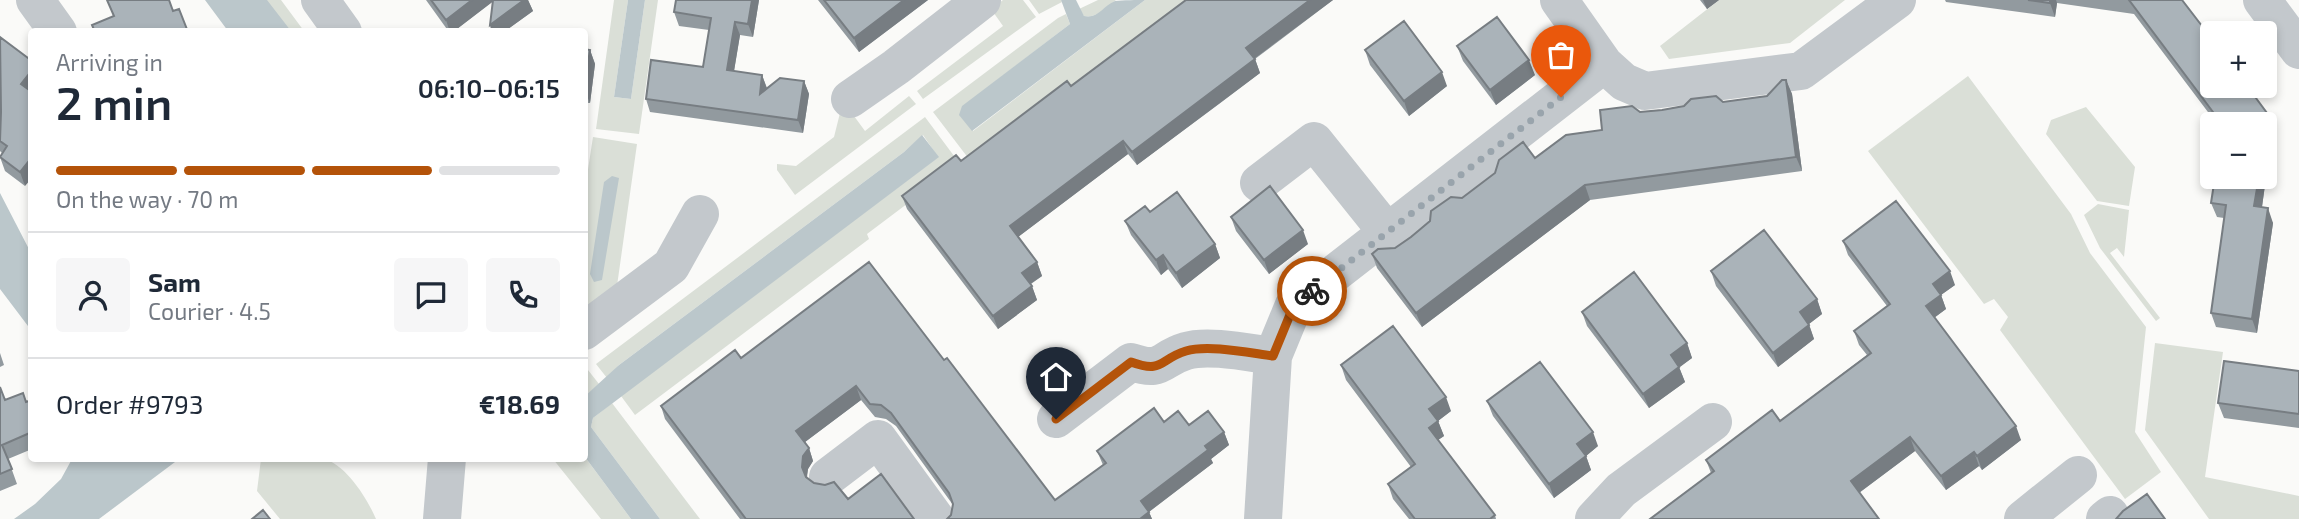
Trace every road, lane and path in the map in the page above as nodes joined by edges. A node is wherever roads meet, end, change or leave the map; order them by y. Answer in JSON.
{"nodes":[{"id":1,"x":35,"y":0,"type":"edge"},
{"id":2,"x":320,"y":0,"type":"edge"},
{"id":3,"x":982,"y":0,"type":"edge"},
{"id":4,"x":1559,"y":0,"type":"edge"},
{"id":5,"x":1897,"y":0,"type":"edge"},
{"id":6,"x":2262,"y":0,"type":"edge"},
{"id":7,"x":55,"y":28,"type":"edge"},
{"id":8,"x":340,"y":28,"type":"edge"},
{"id":9,"x":2299,"y":50,"type":"edge"},
{"id":10,"x":1604,"y":64,"type":"junction"},
{"id":11,"x":849,"y":99,"type":"dead end"},
{"id":12,"x":1259,"y":183,"type":"dead end"},
{"id":13,"x":700,"y":214,"type":"dead end"},
{"id":14,"x":1387,"y":232,"type":"junction"},
{"id":15,"x":588,"y":328,"type":"edge"},
{"id":16,"x":1273,"y":356,"type":"junction"},
{"id":17,"x":1056,"y":419,"type":"dead end"},
{"id":18,"x":1713,"y":422,"type":"dead end"},
{"id":19,"x":447,"y":462,"type":"edge"},
{"id":20,"x":2078,"y":475,"type":"dead end"},
{"id":21,"x":828,"y":477,"type":"dead end"},
{"id":22,"x":442,"y":519,"type":"edge"},
{"id":23,"x":936,"y":519,"type":"edge"},
{"id":24,"x":1263,"y":519,"type":"edge"},
{"id":25,"x":1594,"y":519,"type":"edge"},
{"id":26,"x":2022,"y":519,"type":"edge"}],
"edges":[{"from":1,"to":7,"type":"street"},
{"from":2,"to":8,"type":"street"},
{"from":3,"to":11,"type":"street"},
{"from":4,"to":10,"type":"street"},
{"from":5,"to":10,"type":"street"},
{"from":6,"to":9,"type":"street"},
{"from":10,"to":14,"type":"street"},
{"from":12,"to":14,"type":"street"},
{"from":13,"to":15,"type":"street"},
{"from":14,"to":16,"type":"street"},
{"from":16,"to":17,"type":"street"},
{"from":16,"to":24,"type":"street"},
{"from":18,"to":25,"type":"street"},
{"from":19,"to":22,"type":"street"},
{"from":20,"to":26,"type":"street"},
{"from":21,"to":23,"type":"street"}]}
